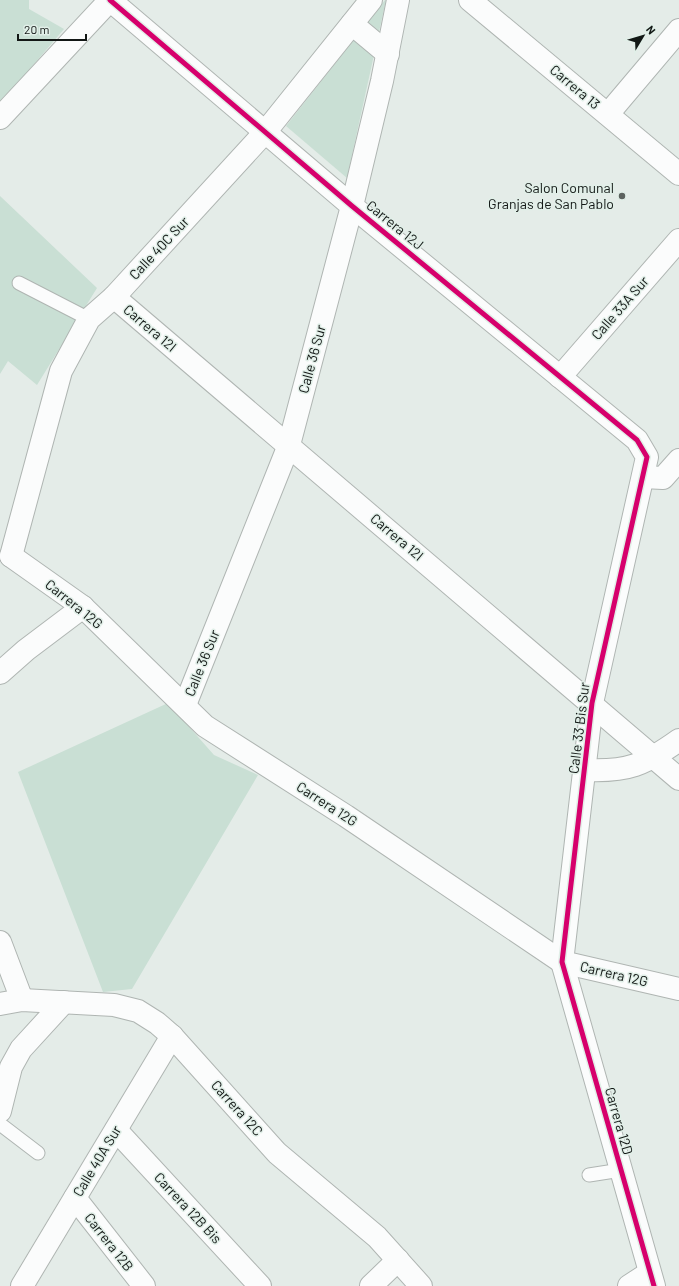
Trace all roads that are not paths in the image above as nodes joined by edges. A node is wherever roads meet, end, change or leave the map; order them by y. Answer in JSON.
{"nodes":[{"id":1,"x":110,"y":0,"type":"edge"},
{"id":2,"x":370,"y":0,"type":"edge"},
{"id":3,"x":398,"y":0,"type":"edge"},
{"id":4,"x":470,"y":0,"type":"edge"},
{"id":5,"x":352,"y":24,"type":"junction"},
{"id":6,"x":679,"y":30,"type":"edge"},
{"id":7,"x":388,"y":54,"type":"junction"},
{"id":8,"x":608,"y":114,"type":"junction"},
{"id":9,"x":0,"y":118,"type":"edge"},
{"id":10,"x":266,"y":131,"type":"junction"},
{"id":11,"x":679,"y":174,"type":"edge"},
{"id":12,"x":352,"y":206,"type":"junction"},
{"id":13,"x":679,"y":240,"type":"edge"},
{"id":14,"x":19,"y":282,"type":"dead end"},
{"id":15,"x":114,"y":297,"type":"junction"},
{"id":16,"x":89,"y":319,"type":"junction"},
{"id":17,"x":560,"y":377,"type":"junction"},
{"id":18,"x":289,"y":445,"type":"junction"},
{"id":19,"x":679,"y":460,"type":"edge"},
{"id":20,"x":643,"y":477,"type":"junction"},
{"id":21,"x":6,"y":556,"type":"edge"},
{"id":22,"x":83,"y":607,"type":"junction"},
{"id":23,"x":0,"y":673,"type":"edge"},
{"id":24,"x":592,"y":703,"type":"junction"},
{"id":25,"x":185,"y":705,"type":"junction"},
{"id":26,"x":679,"y":740,"type":"edge"},
{"id":27,"x":654,"y":757,"type":"junction"},
{"id":28,"x":585,"y":770,"type":"junction"},
{"id":29,"x":679,"y":779,"type":"edge"},
{"id":30,"x":0,"y":942,"type":"edge"},
{"id":31,"x":562,"y":962,"type":"junction"},
{"id":32,"x":679,"y":989,"type":"edge"},
{"id":33,"x":22,"y":1000,"type":"junction"},
{"id":34,"x":64,"y":1002,"type":"junction"},
{"id":35,"x":0,"y":1004,"type":"edge"},
{"id":36,"x":172,"y":1036,"type":"junction"},
{"id":37,"x":0,"y":1111,"type":"edge"},
{"id":38,"x":0,"y":1124,"type":"edge"},
{"id":39,"x":116,"y":1130,"type":"junction"},
{"id":40,"x":38,"y":1153,"type":"dead end"},
{"id":41,"x":621,"y":1170,"type":"junction"},
{"id":42,"x":589,"y":1175,"type":"dead end"},
{"id":43,"x":75,"y":1198,"type":"junction"},
{"id":44,"x":398,"y":1260,"type":"junction"},
{"id":45,"x":651,"y":1280,"type":"edge"},
{"id":46,"x":22,"y":1286,"type":"edge"},
{"id":47,"x":144,"y":1286,"type":"edge"},
{"id":48,"x":260,"y":1286,"type":"edge"},
{"id":49,"x":371,"y":1286,"type":"edge"},
{"id":50,"x":421,"y":1286,"type":"edge"},
{"id":51,"x":629,"y":1286,"type":"edge"}],
"edges":[{"from":1,"to":9,"type":"street"},
{"from":1,"to":10,"type":"street","name":"Carrera 12J"},
{"from":2,"to":5,"type":"street","name":"Calle 40C Sur"},
{"from":3,"to":7,"type":"street","name":"Calle 36 Sur"},
{"from":4,"to":8,"type":"street","name":"Carrera 13"},
{"from":5,"to":7,"type":"street"},
{"from":5,"to":10,"type":"street","name":"Calle 40C Sur"},
{"from":6,"to":8,"type":"street"},
{"from":7,"to":12,"type":"street","name":"Calle 36 Sur"},
{"from":8,"to":11,"type":"street","name":"Carrera 13"},
{"from":10,"to":12,"type":"street","name":"Carrera 12J"},
{"from":10,"to":15,"type":"street","name":"Calle 40C Sur"},
{"from":12,"to":17,"type":"street","name":"Carrera 12J"},
{"from":12,"to":18,"type":"street","name":"Calle 36 Sur"},
{"from":13,"to":17,"type":"street","name":"Calle 33A Sur"},
{"from":14,"to":16,"type":"lane"},
{"from":15,"to":16,"type":"street","name":"Calle 40C Sur"},
{"from":15,"to":18,"type":"street","name":"Carrera 12I"},
{"from":16,"to":21,"type":"street","name":"Calle 40C Sur"},
{"from":17,"to":20,"type":"street","name":"Carrera 12J"},
{"from":18,"to":24,"type":"street","name":"Carrera 12I"},
{"from":18,"to":25,"type":"street","name":"Calle 36 Sur"},
{"from":19,"to":20,"type":"street"},
{"from":20,"to":24,"type":"street","name":"Calle 33 Bis Sur"},
{"from":21,"to":22,"type":"street","name":"Carrera 12G"},
{"from":22,"to":23,"type":"street"},
{"from":22,"to":25,"type":"street","name":"Carrera 12G"},
{"from":24,"to":27,"type":"street","name":"Carrera 12I"},
{"from":24,"to":28,"type":"street","name":"Calle 33 Bis Sur"},
{"from":25,"to":31,"type":"street","name":"Carrera 12G"},
{"from":26,"to":27,"type":"street"},
{"from":27,"to":28,"type":"street"},
{"from":27,"to":29,"type":"street","name":"Carrera 12I"},
{"from":28,"to":31,"type":"street","name":"Calle 33 Bis Sur"},
{"from":30,"to":33,"type":"street"},
{"from":31,"to":32,"type":"street","name":"Carrera 12G"},
{"from":31,"to":41,"type":"street","name":"Carrera 12D"},
{"from":33,"to":34,"type":"street","name":"Carrera 12C"},
{"from":33,"to":35,"type":"street","name":"Carrera 12C"},
{"from":34,"to":36,"type":"street","name":"Carrera 12C"},
{"from":34,"to":37,"type":"street"},
{"from":36,"to":39,"type":"street","name":"Calle 40A Sur"},
{"from":36,"to":44,"type":"street","name":"Carrera 12C"},
{"from":38,"to":40,"type":"lane"},
{"from":39,"to":43,"type":"street","name":"Calle 40A Sur"},
{"from":39,"to":48,"type":"street","name":"Carrera 12B Bis"},
{"from":41,"to":42,"type":"lane"},
{"from":41,"to":45,"type":"street","name":"Carrera 12D"},
{"from":43,"to":46,"type":"street","name":"Calle 40A Sur"},
{"from":43,"to":47,"type":"street","name":"Carrera 12B"},
{"from":44,"to":49,"type":"street"},
{"from":44,"to":50,"type":"street","name":"Carrera 12C"},
{"from":45,"to":51,"type":"street"}]}
